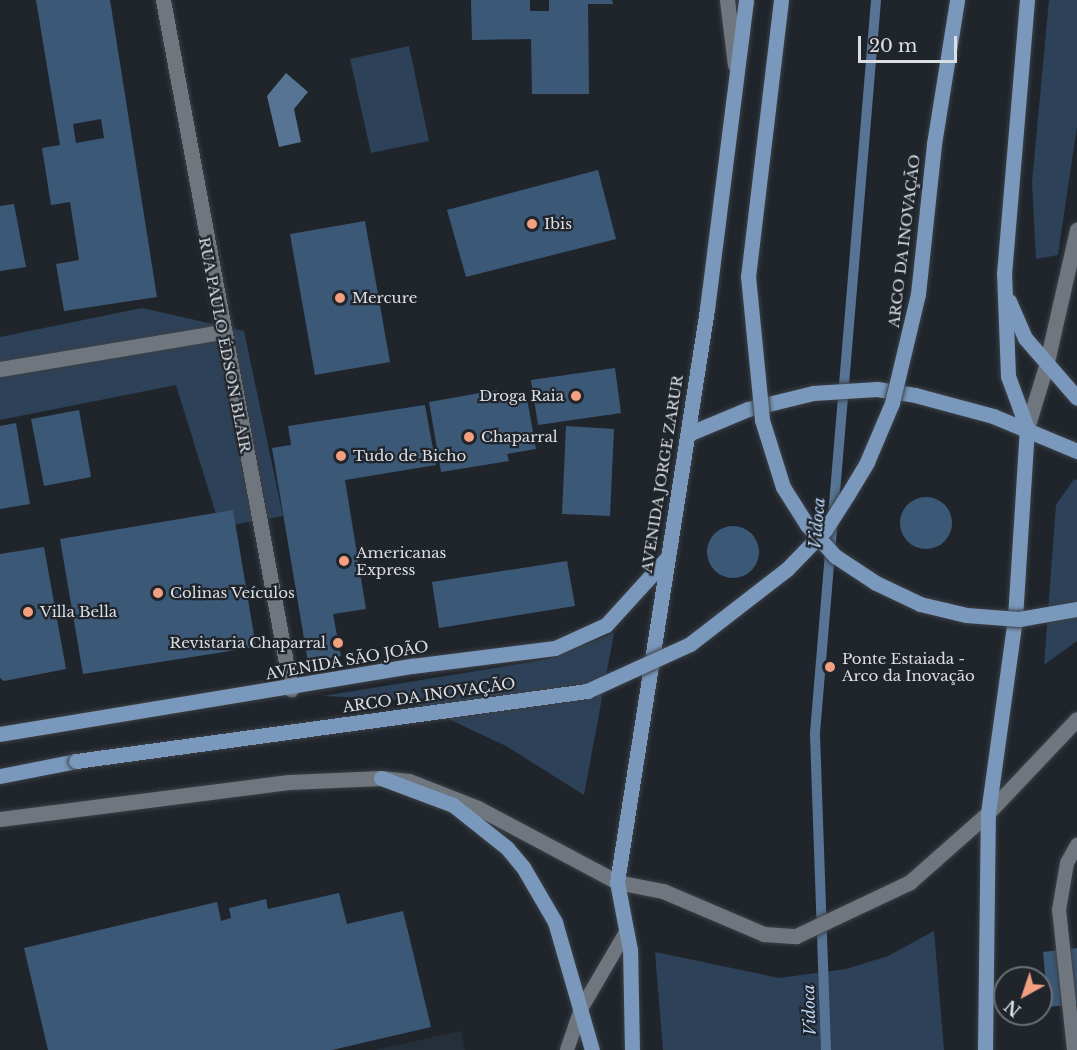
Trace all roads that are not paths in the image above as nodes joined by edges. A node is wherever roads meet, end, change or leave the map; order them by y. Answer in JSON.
{"nodes":[{"id":1,"x":163,"y":0,"type":"edge"},
{"id":2,"x":727,"y":0,"type":"edge"},
{"id":3,"x":746,"y":0,"type":"edge"},
{"id":4,"x":781,"y":0,"type":"edge"},
{"id":5,"x":957,"y":0,"type":"edge"},
{"id":6,"x":1027,"y":0,"type":"edge"},
{"id":7,"x":736,"y":71,"type":"junction"},
{"id":8,"x":1077,"y":229,"type":"edge"},
{"id":9,"x":1004,"y":274,"type":"junction"},
{"id":10,"x":222,"y":332,"type":"junction"},
{"id":11,"x":1046,"y":366,"type":"junction"},
{"id":12,"x":0,"y":369,"type":"edge"},
{"id":13,"x":1077,"y":398,"type":"edge"},
{"id":14,"x":1027,"y":428,"type":"junction"},
{"id":15,"x":688,"y":434,"type":"junction"},
{"id":16,"x":1077,"y":451,"type":"edge"},
{"id":17,"x":667,"y":558,"type":"junction"},
{"id":18,"x":1077,"y":609,"type":"edge"},
{"id":19,"x":291,"y":688,"type":"junction"},
{"id":20,"x":1077,"y":719,"type":"edge"},
{"id":21,"x":0,"y":734,"type":"edge"},
{"id":22,"x":0,"y":776,"type":"edge"},
{"id":23,"x":381,"y":778,"type":"junction"},
{"id":24,"x":988,"y":813,"type":"junction"},
{"id":25,"x":0,"y":819,"type":"edge"},
{"id":26,"x":1077,"y":845,"type":"edge"},
{"id":27,"x":617,"y":882,"type":"junction"},
{"id":28,"x":626,"y":932,"type":"junction"},
{"id":29,"x":581,"y":1009,"type":"junction"},
{"id":30,"x":567,"y":1050,"type":"edge"},
{"id":31,"x":592,"y":1050,"type":"edge"},
{"id":32,"x":632,"y":1050,"type":"edge"},
{"id":33,"x":985,"y":1050,"type":"edge"},
{"id":34,"x":1074,"y":1050,"type":"edge"}],
"edges":[{"from":1,"to":10,"type":"street","name":"RUA PAULO ÉDSON BLAIR"},
{"from":2,"to":7,"type":"street","name":"AVENIDA JORGE ZARUR"},
{"from":3,"to":7,"type":"main road","name":"AVENIDA JORGE ZARUR"},
{"from":4,"to":18,"type":"main road","bridge":true},
{"from":5,"to":22,"type":"main road","name":"ARCO DA INOVAÇÃO","bridge":true},
{"from":6,"to":9,"type":"main road"},
{"from":7,"to":15,"type":"main road","name":"AVENIDA JORGE ZARUR"},
{"from":8,"to":11,"type":"street"},
{"from":9,"to":11,"type":"main road"},
{"from":9,"to":14,"type":"main road"},
{"from":10,"to":12,"type":"street"},
{"from":10,"to":19,"type":"street","name":"RUA PAULO ÉDSON BLAIR"},
{"from":11,"to":13,"type":"main road"},
{"from":11,"to":14,"type":"street"},
{"from":14,"to":15,"type":"main road","bridge":true},
{"from":14,"to":16,"type":"main road"},
{"from":14,"to":24,"type":"main road"},
{"from":15,"to":17,"type":"main road","name":"AVENIDA JORGE ZARUR"},
{"from":17,"to":19,"type":"main road","name":"AVENIDA SÃO JOÃO"},
{"from":17,"to":27,"type":"main road","name":"AVENIDA JORGE ZARUR"},
{"from":19,"to":21,"type":"main road","name":"AVENIDA SÃO JOÃO"},
{"from":20,"to":24,"type":"street"},
{"from":23,"to":25,"type":"street"},
{"from":23,"to":27,"type":"street"},
{"from":23,"to":29,"type":"main road"},
{"from":24,"to":27,"type":"street"},
{"from":24,"to":33,"type":"main road"},
{"from":26,"to":34,"type":"lane"},
{"from":27,"to":28,"type":"main road","name":"AVENIDA JORGE ZARUR"},
{"from":28,"to":29,"type":"lane"},
{"from":28,"to":32,"type":"main road","name":"AVENIDA JORGE ZARUR"},
{"from":29,"to":30,"type":"lane"},
{"from":29,"to":31,"type":"main road"}]}
